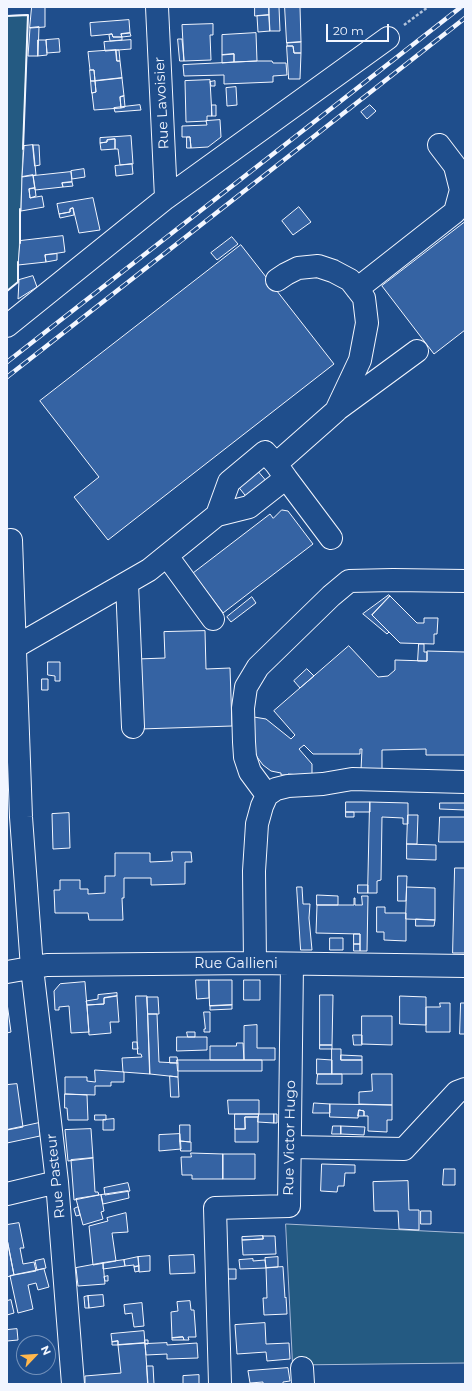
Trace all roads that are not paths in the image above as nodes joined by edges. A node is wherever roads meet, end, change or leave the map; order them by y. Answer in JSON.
{"nodes":[{"id":1,"x":157,"y":7,"type":"edge"},
{"id":2,"x":388,"y":38,"type":"road end"},
{"id":3,"x":439,"y":146,"type":"dead end"},
{"id":4,"x":166,"y":198,"type":"junction"},
{"id":5,"x":277,"y":280,"type":"dead end"},
{"id":6,"x":357,"y":289,"type":"junction"},
{"id":7,"x":7,"y":326,"type":"edge"},
{"id":8,"x":417,"y":351,"type":"dead end"},
{"id":9,"x":336,"y":411,"type":"junction"},
{"id":10,"x":281,"y":471,"type":"junction"},
{"id":11,"x":217,"y":515,"type":"junction"},
{"id":12,"x":331,"y":538,"type":"dead end"},
{"id":13,"x":11,"y":540,"type":"dead end"},
{"id":14,"x":166,"y":556,"type":"junction"},
{"id":15,"x":465,"y":580,"type":"edge"},
{"id":16,"x":126,"y":583,"type":"junction"},
{"id":17,"x":213,"y":619,"type":"dead end"},
{"id":18,"x":12,"y":658,"type":"edge"},
{"id":19,"x":133,"y":727,"type":"dead end"},
{"id":20,"x":465,"y":782,"type":"edge"},
{"id":21,"x":267,"y":795,"type":"junction"},
{"id":22,"x":14,"y":817,"type":"edge"},
{"id":23,"x":255,"y":963,"type":"junction"},
{"id":24,"x":292,"y":964,"type":"junction"},
{"id":25,"x":465,"y":966,"type":"edge"},
{"id":26,"x":32,"y":968,"type":"junction"},
{"id":27,"x":7,"y":972,"type":"edge"},
{"id":28,"x":465,"y":1089,"type":"edge"},
{"id":29,"x":290,"y":1147,"type":"junction"},
{"id":30,"x":57,"y":1182,"type":"junction"},
{"id":31,"x":7,"y":1194,"type":"edge"},
{"id":32,"x":73,"y":1384,"type":"edge"},
{"id":33,"x":220,"y":1384,"type":"edge"}],
"edges":[{"from":1,"to":4,"type":"street","name":"Rue Lavoisier"},
{"from":2,"to":4,"type":"street"},
{"from":3,"to":6,"type":"street"},
{"from":4,"to":7,"type":"street"},
{"from":5,"to":6,"type":"street"},
{"from":6,"to":9,"type":"street"},
{"from":8,"to":9,"type":"street"},
{"from":9,"to":10,"type":"street"},
{"from":10,"to":11,"type":"street"},
{"from":10,"to":11,"type":"street"},
{"from":10,"to":12,"type":"street"},
{"from":11,"to":14,"type":"street"},
{"from":13,"to":18,"type":"street","name":"Rue Pasteur"},
{"from":14,"to":16,"type":"street"},
{"from":14,"to":17,"type":"street"},
{"from":15,"to":21,"type":"street"},
{"from":16,"to":18,"type":"street"},
{"from":16,"to":19,"type":"street"},
{"from":18,"to":22,"type":"street","name":"Rue Pasteur"},
{"from":20,"to":21,"type":"street"},
{"from":21,"to":23,"type":"street"},
{"from":22,"to":26,"type":"street","name":"Rue Pasteur"},
{"from":23,"to":24,"type":"street","name":"Rue Gallieni"},
{"from":23,"to":26,"type":"street","name":"Rue Gallieni"},
{"from":24,"to":25,"type":"street","name":"Rue Gallieni"},
{"from":24,"to":29,"type":"street","name":"Rue Victor Hugo"},
{"from":26,"to":27,"type":"street","name":"Rue Gallieni"},
{"from":26,"to":30,"type":"street","name":"Rue Pasteur"},
{"from":28,"to":29,"type":"street"},
{"from":29,"to":33,"type":"street","name":"Rue Victor Hugo"},
{"from":30,"to":31,"type":"street"},
{"from":30,"to":32,"type":"street","name":"Rue Pasteur"}]}
